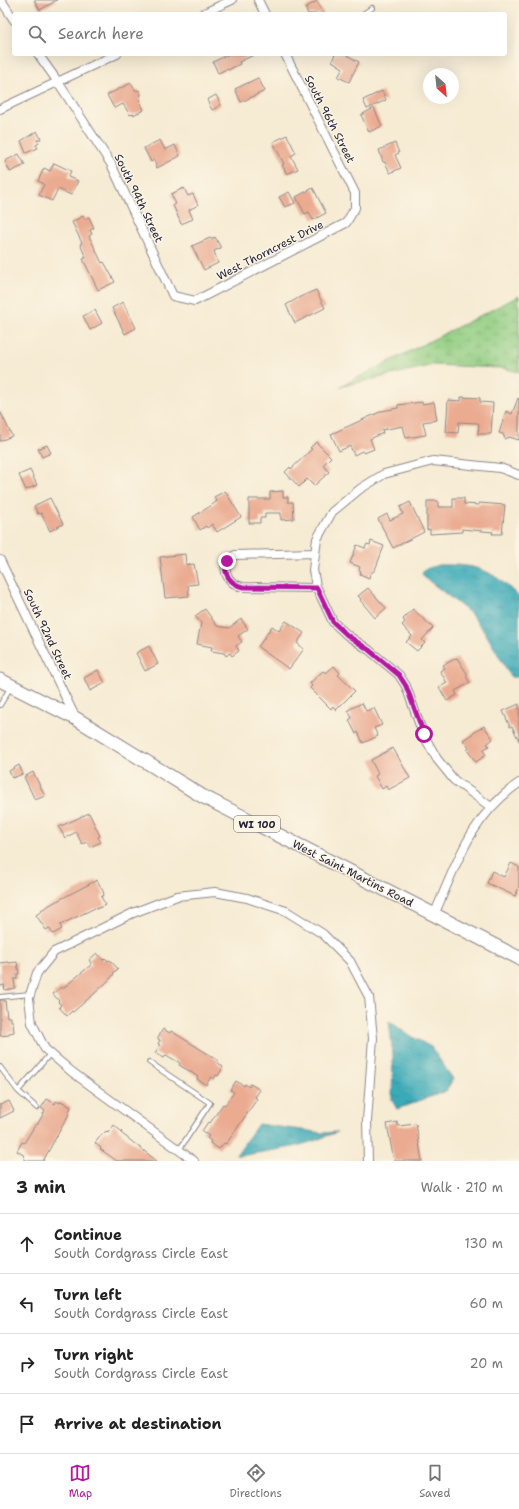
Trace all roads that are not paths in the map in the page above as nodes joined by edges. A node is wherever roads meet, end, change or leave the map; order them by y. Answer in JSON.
{"nodes":[{"id":1,"x":0,"y":0,"type":"edge"},
{"id":2,"x":232,"y":0,"type":"edge"},
{"id":3,"x":258,"y":0,"type":"edge"},
{"id":4,"x":372,"y":8,"type":"dead end"},
{"id":5,"x":206,"y":12,"type":"edge"},
{"id":6,"x":264,"y":12,"type":"edge"},
{"id":7,"x":366,"y":12,"type":"edge"},
{"id":8,"x":12,"y":17,"type":"edge"},
{"id":9,"x":39,"y":56,"type":"edge"},
{"id":10,"x":113,"y":56,"type":"edge"},
{"id":11,"x":287,"y":56,"type":"edge"},
{"id":12,"x":58,"y":82,"type":"junction"},
{"id":13,"x":0,"y":109,"type":"edge"},
{"id":14,"x":355,"y":193,"type":"joint"},
{"id":15,"x":173,"y":296,"type":"joint"},
{"id":16,"x":519,"y":475,"type":"edge"},
{"id":17,"x":315,"y":553,"type":"junction"},
{"id":18,"x":0,"y":560,"type":"edge"},
{"id":19,"x":317,"y":588,"type":"junction"},
{"id":20,"x":6,"y":683,"type":"edge"},
{"id":21,"x":0,"y":705,"type":"edge"},
{"id":22,"x":75,"y":718,"type":"junction"},
{"id":23,"x":519,"y":783,"type":"edge"},
{"id":24,"x":491,"y":807,"type":"junction"},
{"id":25,"x":434,"y":915,"type":"junction"},
{"id":26,"x":519,"y":958,"type":"edge"},
{"id":27,"x":30,"y":994,"type":"junction"},
{"id":28,"x":0,"y":997,"type":"edge"},
{"id":29,"x":50,"y":1054,"type":"junction"},
{"id":30,"x":149,"y":1062,"type":"dead end"},
{"id":31,"x":0,"y":1067,"type":"edge"},
{"id":32,"x":18,"y":1091,"type":"junction"},
{"id":33,"x":36,"y":1108,"type":"dead end"},
{"id":34,"x":179,"y":1150,"type":"junction"},
{"id":35,"x":194,"y":1161,"type":"edge"},
{"id":36,"x":368,"y":1161,"type":"edge"}],
"edges":[{"from":1,"to":8,"type":"street"},
{"from":2,"to":5,"type":"street"},
{"from":3,"to":6,"type":"street"},
{"from":4,"to":7,"type":"lane"},
{"from":9,"to":12,"type":"street","name":"South 94th Street"},
{"from":10,"to":12,"type":"street"},
{"from":11,"to":14,"type":"street","name":"South 96th Street"},
{"from":12,"to":13,"type":"street"},
{"from":12,"to":15,"type":"street","name":"South 94th Street"},
{"from":14,"to":15,"type":"street","name":"West Thorncrest Drive"},
{"from":16,"to":17,"type":"street"},
{"from":17,"to":19,"type":"street"},
{"from":17,"to":19,"type":"street"},
{"from":18,"to":22,"type":"street","name":"South 92nd Street"},
{"from":19,"to":24,"type":"street"},
{"from":20,"to":21,"type":"lane"},
{"from":20,"to":22,"type":"main road","name":"West Saint Martins Road","number":"WI 100"},
{"from":22,"to":25,"type":"main road","name":"West Saint Martins Road","number":"WI 100"},
{"from":23,"to":24,"type":"street"},
{"from":24,"to":25,"type":"street"},
{"from":25,"to":26,"type":"main road","name":"West Saint Martins Road","number":"WI 100"},
{"from":27,"to":28,"type":"lane"},
{"from":27,"to":29,"type":"street"},
{"from":27,"to":36,"type":"street"},
{"from":29,"to":32,"type":"lane"},
{"from":29,"to":34,"type":"street"},
{"from":30,"to":34,"type":"lane"},
{"from":31,"to":32,"type":"lane"},
{"from":32,"to":33,"type":"lane"},
{"from":34,"to":35,"type":"street"}]}
